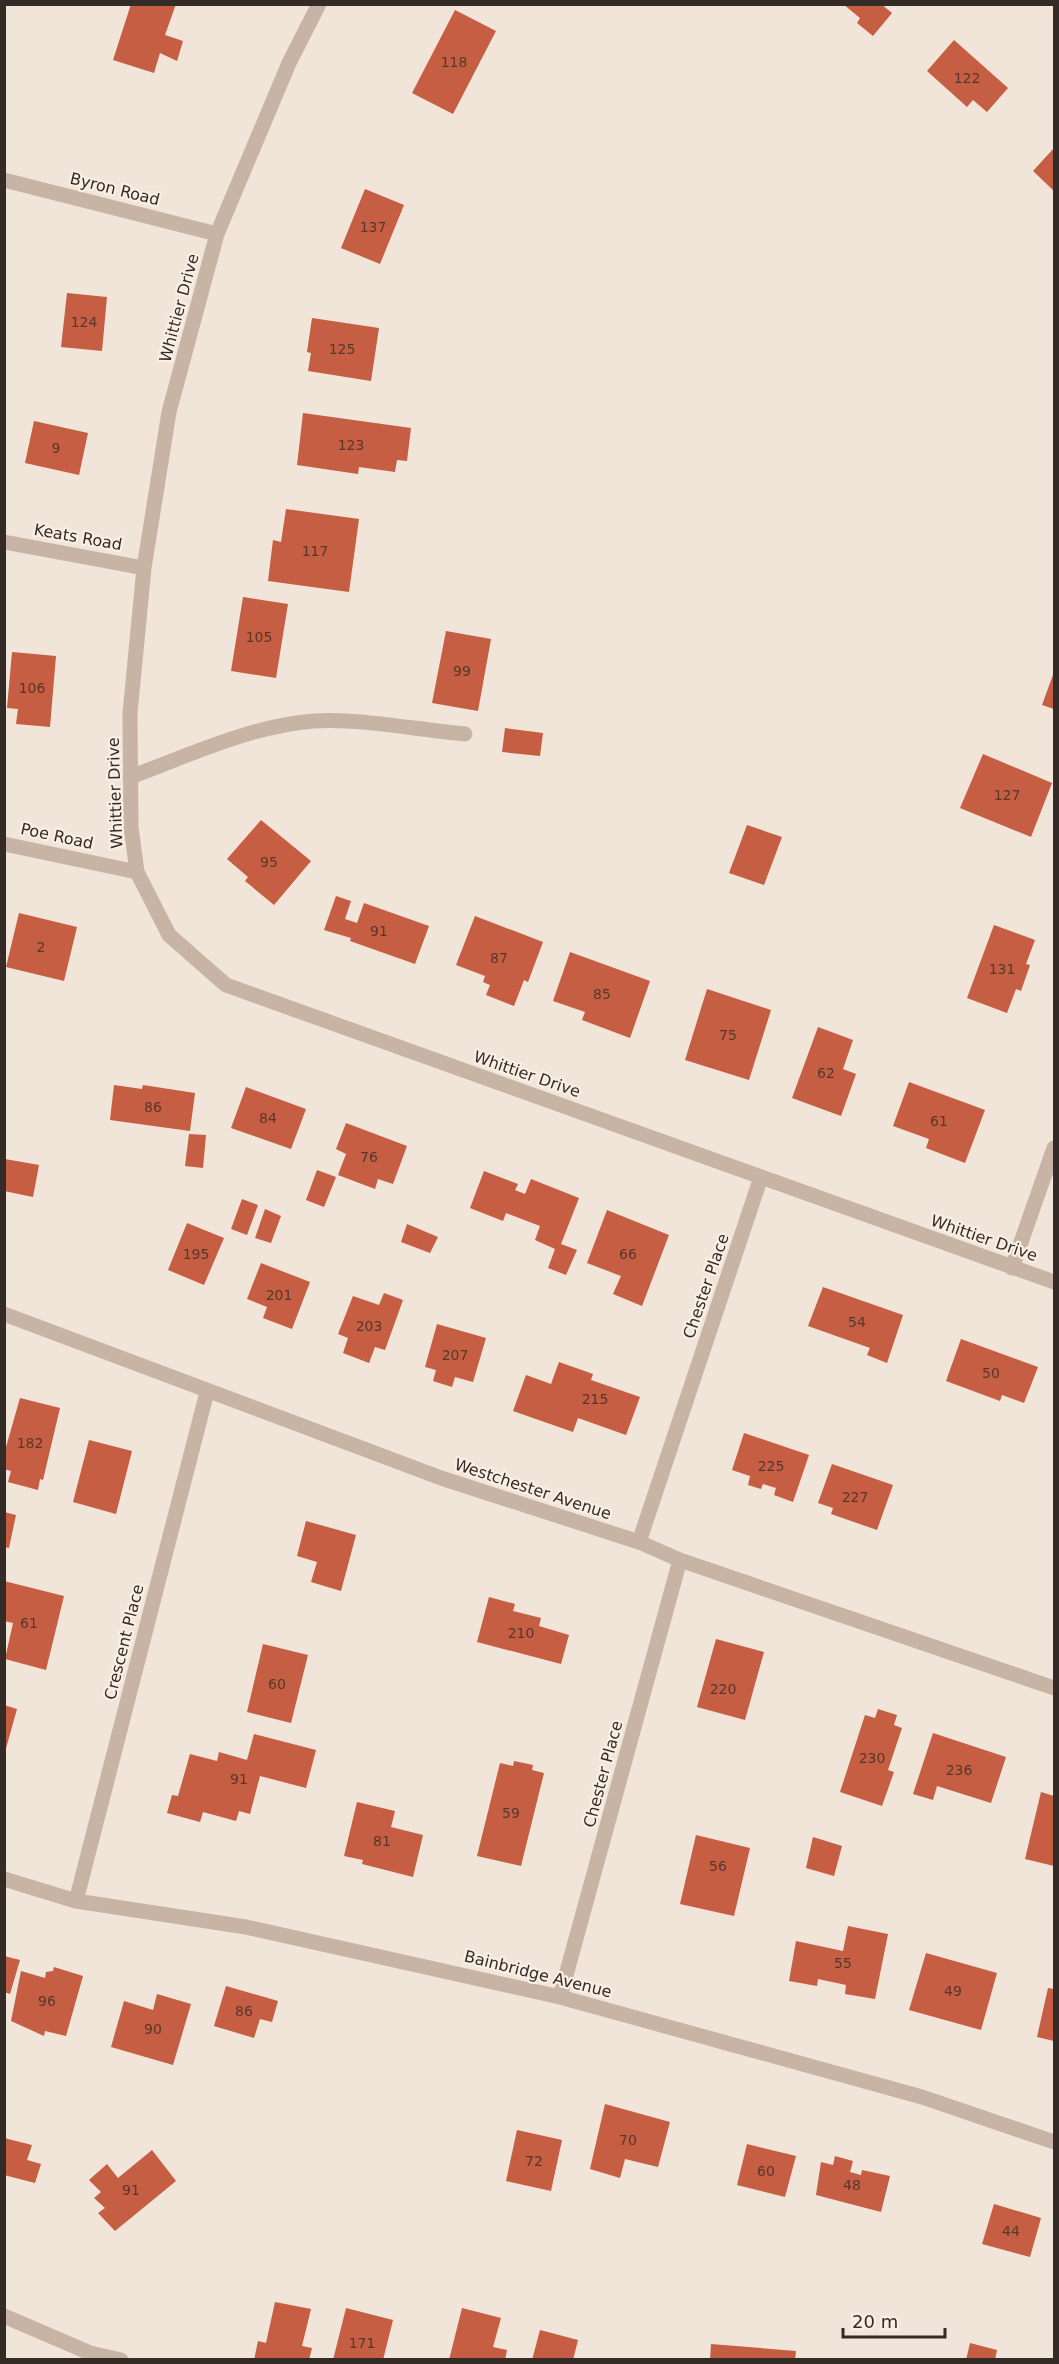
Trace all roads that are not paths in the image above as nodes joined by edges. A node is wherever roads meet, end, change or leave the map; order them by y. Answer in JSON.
{"nodes":[{"id":1,"x":319,"y":4,"type":"edge"},
{"id":2,"x":4,"y":180,"type":"edge"},
{"id":3,"x":217,"y":234,"type":"junction"},
{"id":4,"x":4,"y":542,"type":"edge"},
{"id":5,"x":144,"y":567,"type":"junction"},
{"id":6,"x":465,"y":734,"type":"dead end"},
{"id":7,"x":130,"y":777,"type":"junction"},
{"id":8,"x":4,"y":844,"type":"edge"},
{"id":9,"x":137,"y":872,"type":"junction"},
{"id":10,"x":1054,"y":1148,"type":"edge"},
{"id":11,"x":761,"y":1177,"type":"junction"},
{"id":12,"x":1012,"y":1268,"type":"junction"},
{"id":13,"x":1054,"y":1282,"type":"edge"},
{"id":14,"x":4,"y":1314,"type":"edge"},
{"id":15,"x":207,"y":1392,"type":"junction"},
{"id":16,"x":639,"y":1542,"type":"junction"},
{"id":17,"x":680,"y":1560,"type":"junction"},
{"id":18,"x":1054,"y":1688,"type":"edge"},
{"id":19,"x":4,"y":1879,"type":"edge"},
{"id":20,"x":76,"y":1901,"type":"junction"},
{"id":21,"x":560,"y":1996,"type":"junction"},
{"id":22,"x":1054,"y":2142,"type":"edge"},
{"id":23,"x":4,"y":2316,"type":"edge"},
{"id":24,"x":121,"y":2360,"type":"edge"}],
"edges":[{"from":1,"to":3,"type":"street","name":"Whittier Drive"},
{"from":2,"to":3,"type":"street","name":"Byron Road"},
{"from":3,"to":5,"type":"street","name":"Whittier Drive"},
{"from":4,"to":5,"type":"street","name":"Keats Road"},
{"from":5,"to":7,"type":"street","name":"Whittier Drive"},
{"from":6,"to":7,"type":"street"},
{"from":7,"to":9,"type":"street","name":"Whittier Drive"},
{"from":8,"to":9,"type":"street","name":"Poe Road"},
{"from":9,"to":11,"type":"street","name":"Whittier Drive"},
{"from":10,"to":12,"type":"street"},
{"from":11,"to":12,"type":"street","name":"Whittier Drive"},
{"from":11,"to":16,"type":"street","name":"Chester Place"},
{"from":12,"to":13,"type":"street","name":"Whittier Drive"},
{"from":14,"to":15,"type":"street","name":"Westchester Avenue"},
{"from":15,"to":16,"type":"street","name":"Westchester Avenue"},
{"from":15,"to":20,"type":"street","name":"Crescent Place"},
{"from":16,"to":17,"type":"street","name":"Westchester Avenue"},
{"from":17,"to":18,"type":"street","name":"Westchester Avenue"},
{"from":17,"to":21,"type":"street","name":"Chester Place"},
{"from":19,"to":20,"type":"street","name":"Bainbridge Avenue"},
{"from":20,"to":21,"type":"street","name":"Bainbridge Avenue"},
{"from":21,"to":22,"type":"street","name":"Bainbridge Avenue"},
{"from":23,"to":24,"type":"street"}]}
